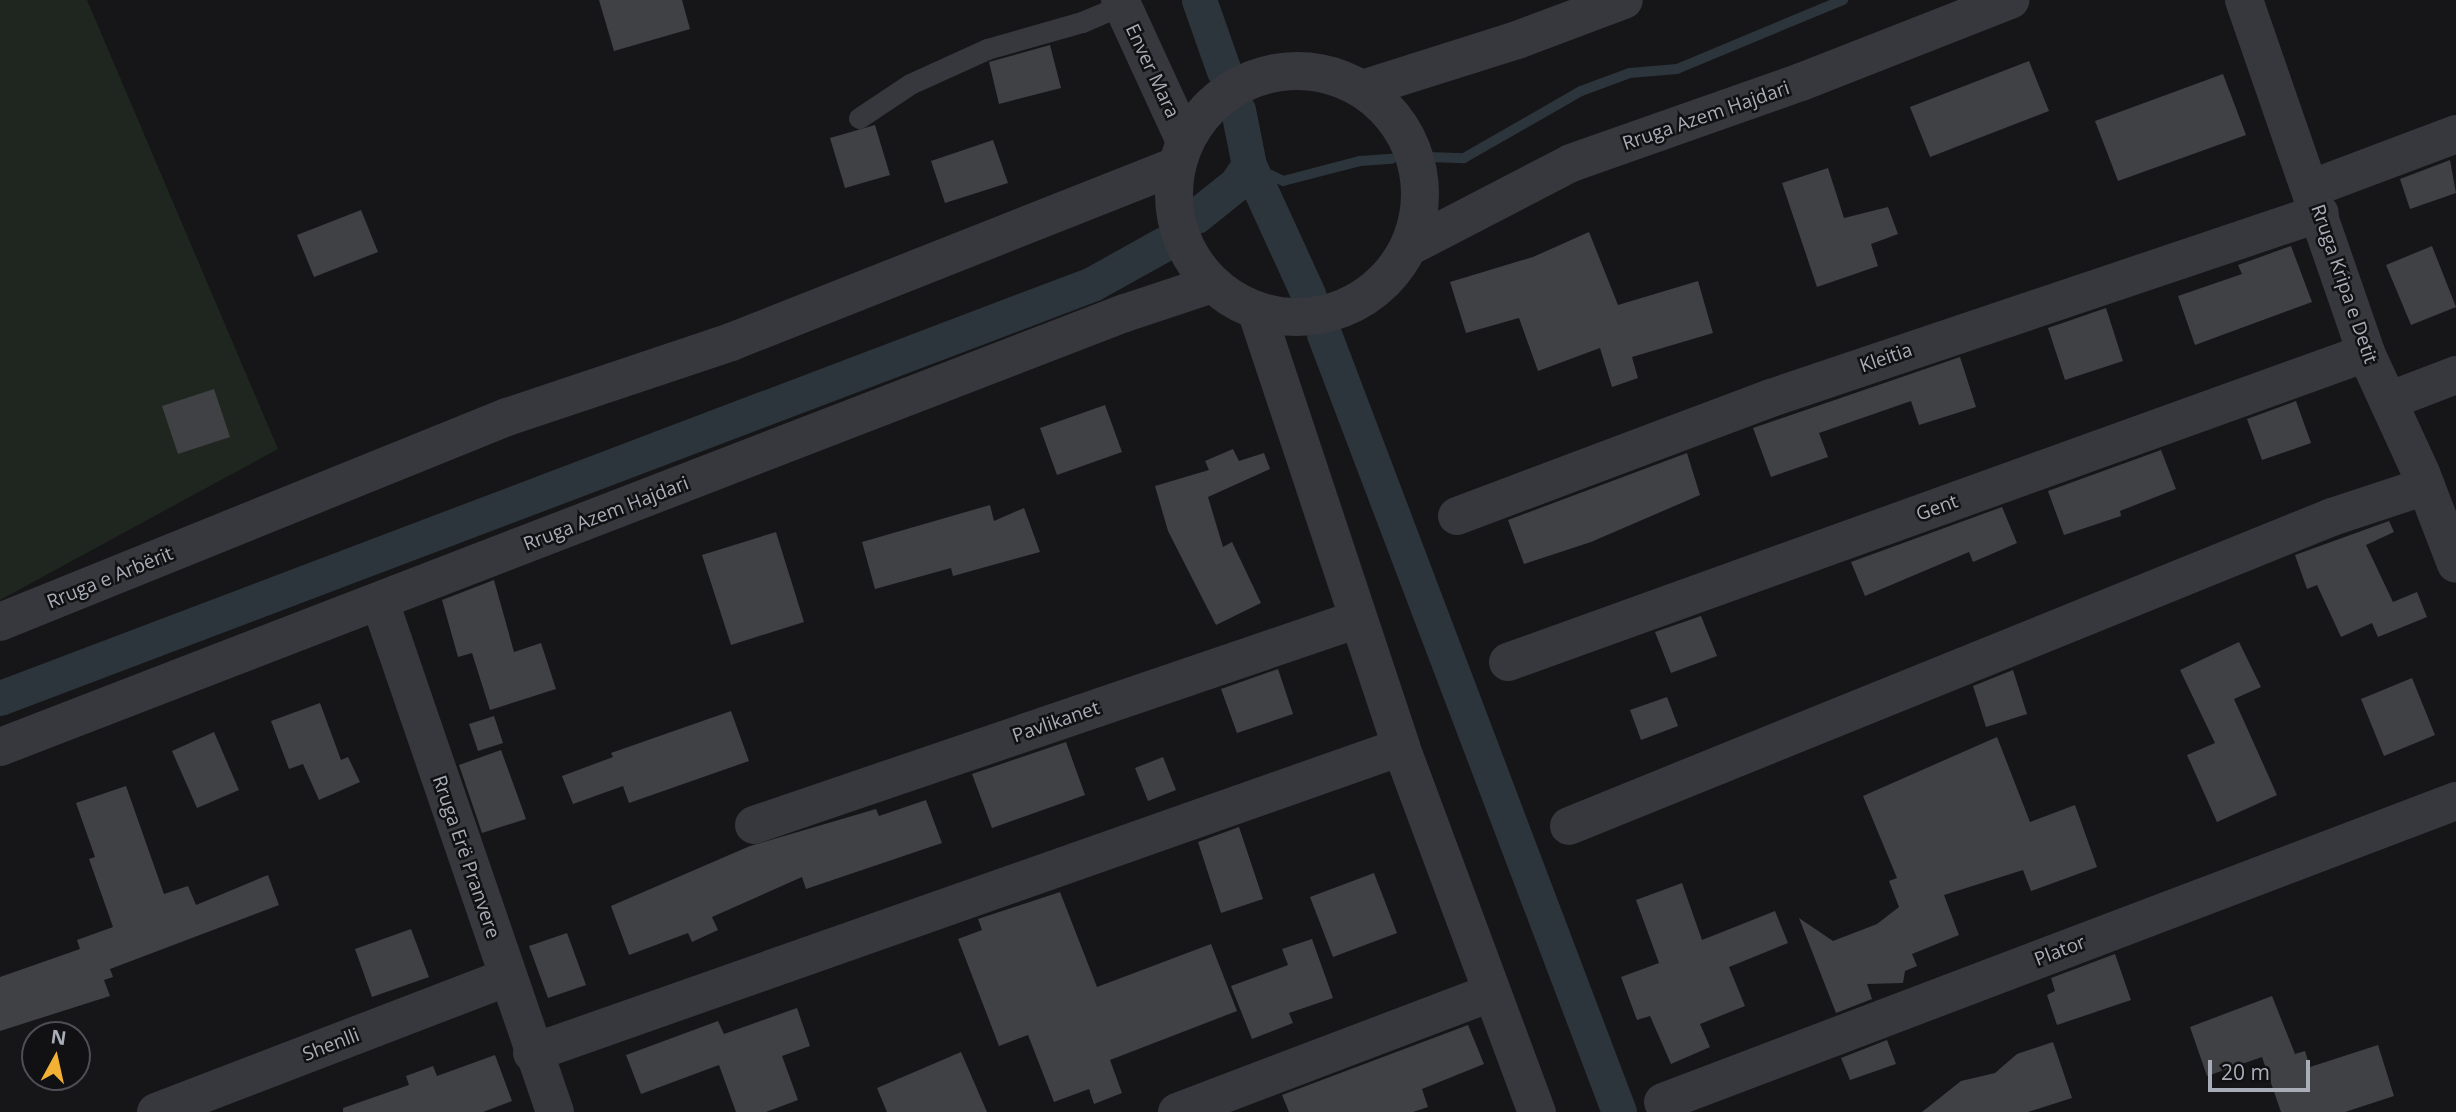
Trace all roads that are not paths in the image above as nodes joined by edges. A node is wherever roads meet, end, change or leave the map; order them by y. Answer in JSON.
{"nodes":[{"id":1,"x":1624,"y":0,"type":"edge"},
{"id":2,"x":2010,"y":0,"type":"edge"},
{"id":3,"x":2244,"y":0,"type":"edge"},
{"id":4,"x":1121,"y":2,"type":"edge"},
{"id":5,"x":1362,"y":89,"type":"junction"},
{"id":6,"x":859,"y":118,"type":"dead end"},
{"id":7,"x":2456,"y":134,"type":"edge"},
{"id":8,"x":1181,"y":153,"type":"junction"},
{"id":9,"x":2315,"y":201,"type":"junction"},
{"id":10,"x":1409,"y":247,"type":"junction"},
{"id":11,"x":1212,"y":284,"type":"junction"},
{"id":12,"x":1256,"y":310,"type":"junction"},
{"id":13,"x":2366,"y":352,"type":"junction"},
{"id":14,"x":2456,"y":375,"type":"edge"},
{"id":15,"x":2388,"y":401,"type":"junction"},
{"id":16,"x":2426,"y":486,"type":"junction"},
{"id":17,"x":1457,"y":516,"type":"dead end"},
{"id":18,"x":2456,"y":564,"type":"edge"},
{"id":19,"x":380,"y":602,"type":"junction"},
{"id":20,"x":1358,"y":619,"type":"junction"},
{"id":21,"x":0,"y":622,"type":"edge"},
{"id":22,"x":1508,"y":662,"type":"dead end"},
{"id":23,"x":0,"y":747,"type":"edge"},
{"id":24,"x":1401,"y":747,"type":"junction"},
{"id":25,"x":2456,"y":801,"type":"edge"},
{"id":26,"x":754,"y":825,"type":"dead end"},
{"id":27,"x":1569,"y":826,"type":"dead end"},
{"id":28,"x":507,"y":977,"type":"junction"},
{"id":29,"x":1490,"y":993,"type":"junction"},
{"id":30,"x":532,"y":1053,"type":"junction"},
{"id":31,"x":1663,"y":1102,"type":"dead end"},
{"id":32,"x":156,"y":1112,"type":"edge"},
{"id":33,"x":555,"y":1112,"type":"edge"},
{"id":34,"x":1177,"y":1112,"type":"edge"},
{"id":35,"x":1537,"y":1112,"type":"edge"}],
"edges":[{"from":1,"to":5,"type":"street"},
{"from":2,"to":10,"type":"street","name":"Rruga Azem Hajdari"},
{"from":3,"to":9,"type":"street","name":"Rruga Kripa e Detit"},
{"from":4,"to":6,"type":"lane"},
{"from":4,"to":8,"type":"street","name":"Enver Mara"},
{"from":5,"to":8,"type":"street","name":"Rruga Azem Hajdari"},
{"from":5,"to":10,"type":"street","name":"Rruga Azem Hajdari"},
{"from":7,"to":9,"type":"street","name":"Kleitia"},
{"from":8,"to":11,"type":"street","name":"Rruga Azem Hajdari"},
{"from":8,"to":21,"type":"street","name":"Rruga e Arbërit"},
{"from":9,"to":13,"type":"street","name":"Rruga Kripa e Detit"},
{"from":9,"to":17,"type":"street","name":"Kleitia"},
{"from":10,"to":12,"type":"street","name":"Rruga Azem Hajdari"},
{"from":11,"to":12,"type":"street","name":"Rruga Azem Hajdari"},
{"from":11,"to":19,"type":"street","name":"Rruga Azem Hajdari"},
{"from":12,"to":20,"type":"street"},
{"from":13,"to":15,"type":"street","name":"Rruga Kripa e Detit"},
{"from":13,"to":22,"type":"street","name":"Gent"},
{"from":14,"to":15,"type":"street"},
{"from":15,"to":16,"type":"street","name":"Rruga Kripa e Detit"},
{"from":16,"to":18,"type":"street","name":"Rruga Kripa e Detit"},
{"from":16,"to":27,"type":"street"},
{"from":19,"to":23,"type":"street","name":"Rruga Azem Hajdari"},
{"from":19,"to":28,"type":"street","name":"Rruga Erë Pranvere"},
{"from":20,"to":24,"type":"street"},
{"from":20,"to":26,"type":"street","name":"Pavlikanet"},
{"from":24,"to":29,"type":"street"},
{"from":24,"to":30,"type":"street"},
{"from":25,"to":31,"type":"street","name":"Plator"},
{"from":28,"to":30,"type":"street","name":"Rruga Erë Pranvere"},
{"from":28,"to":32,"type":"street","name":"Shenlli"},
{"from":29,"to":34,"type":"street"},
{"from":29,"to":35,"type":"street"},
{"from":30,"to":33,"type":"street","name":"Rruga Erë Pranvere"}]}
